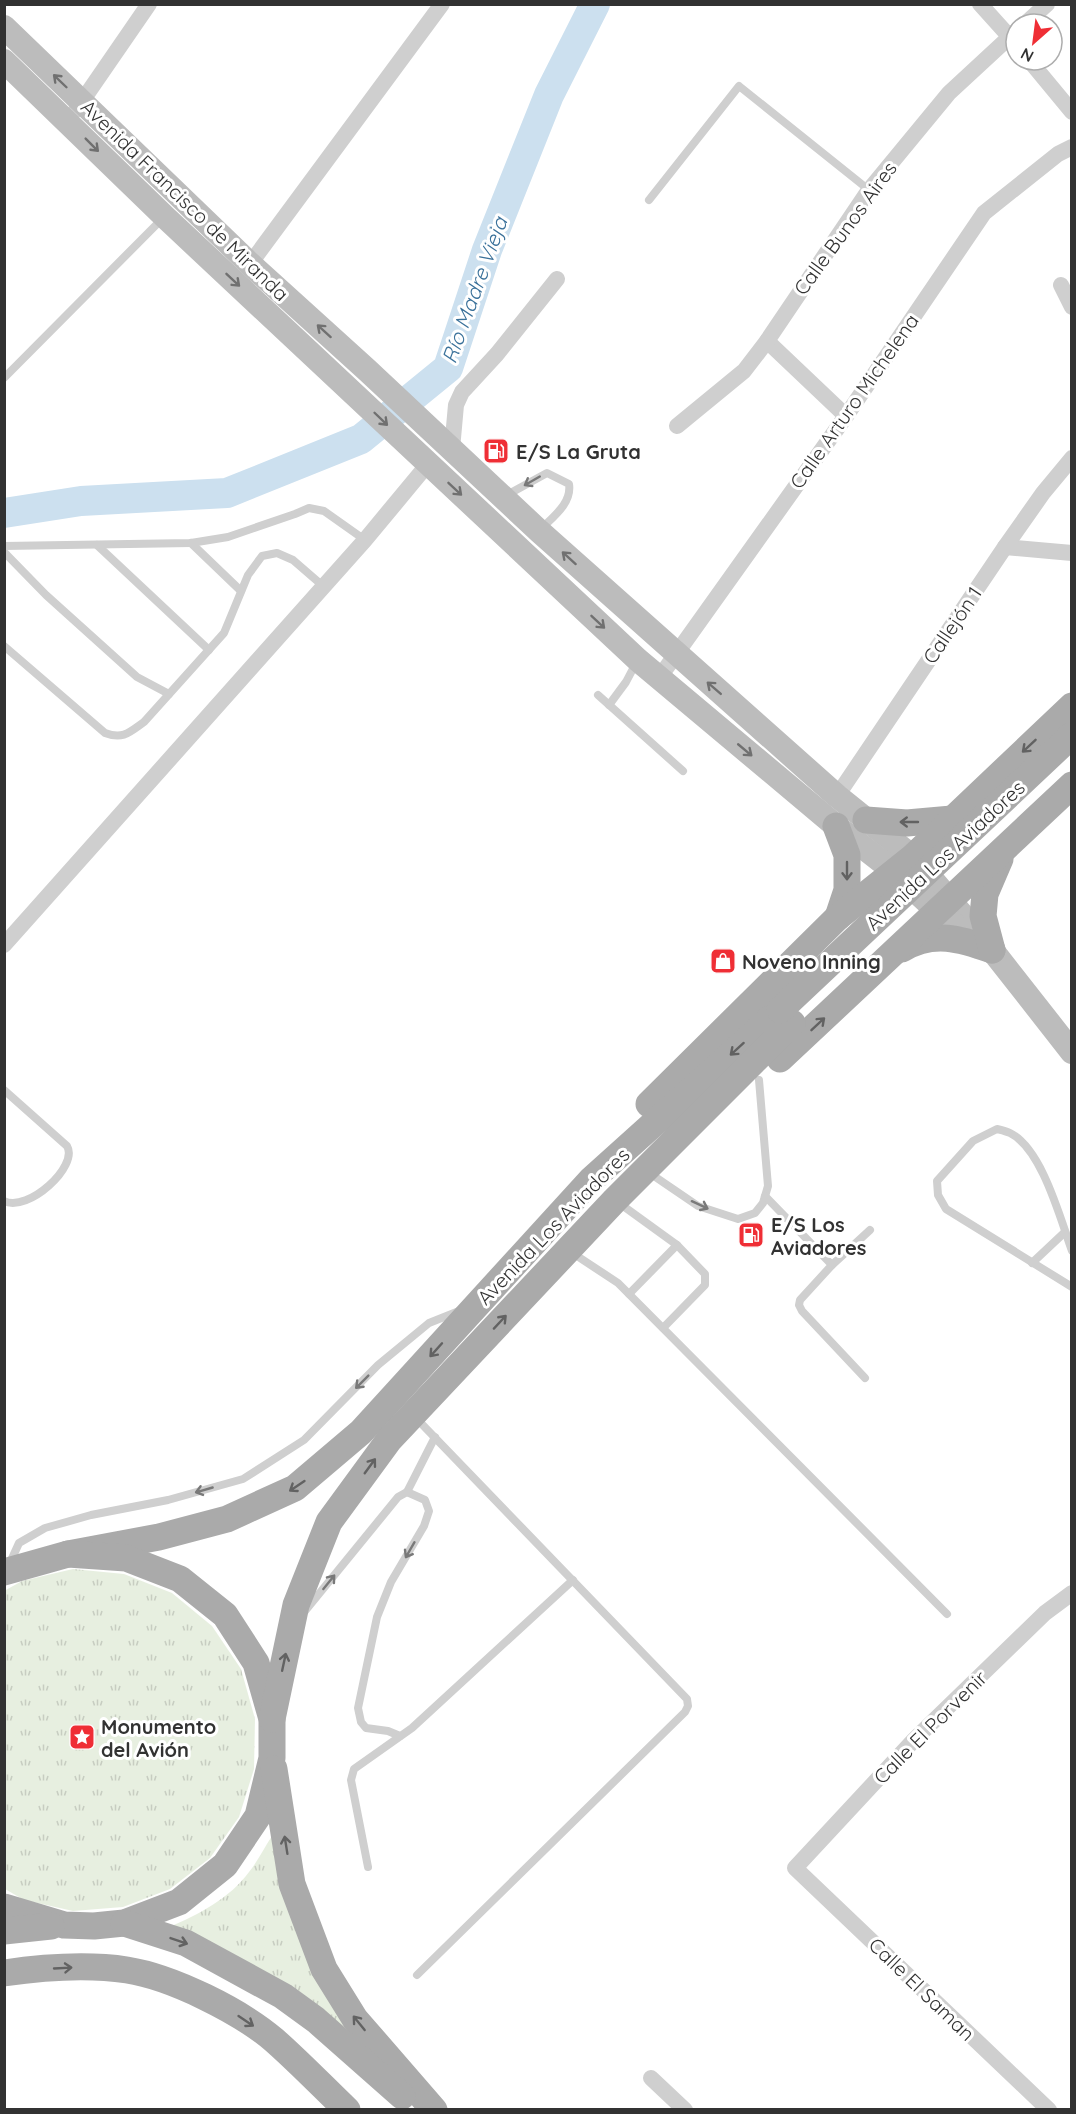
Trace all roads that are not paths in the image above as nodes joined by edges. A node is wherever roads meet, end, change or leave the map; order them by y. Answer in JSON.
{"nodes":[{"id":1,"x":149,"y":4,"type":"edge"},
{"id":2,"x":980,"y":4,"type":"edge"},
{"id":3,"x":434,"y":8,"type":"edge"},
{"id":4,"x":4,"y":27,"type":"edge"},
{"id":5,"x":1004,"y":27,"type":"edge"},
{"id":6,"x":1004,"y":46,"type":"edge"},
{"id":7,"x":4,"y":62,"type":"edge"},
{"id":8,"x":1039,"y":72,"type":"edge"},
{"id":9,"x":82,"y":102,"type":"junction"},
{"id":10,"x":1071,"y":112,"type":"edge"},
{"id":11,"x":68,"y":122,"type":"junction"},
{"id":12,"x":1071,"y":147,"type":"edge"},
{"id":13,"x":869,"y":190,"type":"junction"},
{"id":14,"x":649,"y":200,"type":"dead end"},
{"id":15,"x":165,"y":217,"type":"junction"},
{"id":16,"x":250,"y":264,"type":"junction"},
{"id":17,"x":557,"y":279,"type":"dead end"},
{"id":18,"x":1061,"y":285,"type":"dead end"},
{"id":19,"x":1071,"y":307,"type":"edge"},
{"id":20,"x":767,"y":341,"type":"junction"},
{"id":21,"x":4,"y":378,"type":"edge"},
{"id":22,"x":846,"y":416,"type":"junction"},
{"id":23,"x":677,"y":426,"type":"dead end"},
{"id":24,"x":452,"y":449,"type":"junction"},
{"id":25,"x":420,"y":457,"type":"junction"},
{"id":26,"x":1071,"y":458,"type":"edge"},
{"id":27,"x":503,"y":498,"type":"junction"},
{"id":28,"x":539,"y":531,"type":"junction"},
{"id":29,"x":364,"y":540,"type":"junction"},
{"id":30,"x":191,"y":543,"type":"junction"},
{"id":31,"x":97,"y":545,"type":"junction"},
{"id":32,"x":4,"y":546,"type":"edge"},
{"id":33,"x":1005,"y":547,"type":"junction"},
{"id":34,"x":4,"y":552,"type":"edge"},
{"id":35,"x":1071,"y":553,"type":"edge"},
{"id":36,"x":323,"y":586,"type":"junction"},
{"id":37,"x":241,"y":591,"type":"junction"},
{"id":38,"x":4,"y":646,"type":"edge"},
{"id":39,"x":209,"y":650,"type":"junction"},
{"id":40,"x":675,"y":654,"type":"junction"},
{"id":41,"x":638,"y":660,"type":"junction"},
{"id":42,"x":659,"y":678,"type":"junction"},
{"id":43,"x":169,"y":694,"type":"junction"},
{"id":44,"x":598,"y":695,"type":"dead end"},
{"id":45,"x":609,"y":705,"type":"junction"},
{"id":46,"x":1071,"y":706,"type":"edge"},
{"id":47,"x":1071,"y":735,"type":"edge"},
{"id":48,"x":1071,"y":761,"type":"edge"},
{"id":49,"x":683,"y":771,"type":"dead end"},
{"id":50,"x":1071,"y":786,"type":"edge"},
{"id":51,"x":837,"y":796,"type":"junction"},
{"id":52,"x":952,"y":819,"type":"junction"},
{"id":53,"x":866,"y":820,"type":"junction"},
{"id":54,"x":836,"y":826,"type":"junction"},
{"id":55,"x":1006,"y":846,"type":"junction"},
{"id":56,"x":904,"y":864,"type":"junction"},
{"id":57,"x":943,"y":905,"type":"junction"},
{"id":58,"x":838,"y":917,"type":"junction"},
{"id":59,"x":4,"y":945,"type":"edge"},
{"id":60,"x":992,"y":950,"type":"junction"},
{"id":61,"x":886,"y":960,"type":"junction"},
{"id":62,"x":786,"y":1017,"type":"junction"},
{"id":63,"x":1071,"y":1052,"type":"edge"},
{"id":64,"x":759,"y":1080,"type":"junction"},
{"id":65,"x":4,"y":1090,"type":"edge"},
{"id":66,"x":651,"y":1174,"type":"junction"},
{"id":67,"x":591,"y":1180,"type":"junction"},
{"id":68,"x":765,"y":1196,"type":"junction"},
{"id":69,"x":615,"y":1200,"type":"junction"},
{"id":70,"x":4,"y":1201,"type":"edge"},
{"id":71,"x":870,"y":1230,"type":"dead end"},
{"id":72,"x":1065,"y":1232,"type":"junction"},
{"id":73,"x":677,"y":1245,"type":"junction"},
{"id":74,"x":568,"y":1250,"type":"junction"},
{"id":75,"x":1071,"y":1251,"type":"edge"},
{"id":76,"x":1032,"y":1263,"type":"junction"},
{"id":77,"x":832,"y":1265,"type":"junction"},
{"id":78,"x":1071,"y":1287,"type":"edge"},
{"id":79,"x":629,"y":1294,"type":"junction"},
{"id":80,"x":478,"y":1303,"type":"junction"},
{"id":81,"x":663,"y":1328,"type":"junction"},
{"id":82,"x":865,"y":1378,"type":"dead end"},
{"id":83,"x":413,"y":1414,"type":"junction"},
{"id":84,"x":435,"y":1437,"type":"junction"},
{"id":85,"x":408,"y":1492,"type":"junction"},
{"id":86,"x":68,"y":1554,"type":"junction"},
{"id":87,"x":5,"y":1571,"type":"edge"},
{"id":88,"x":573,"y":1580,"type":"junction"},
{"id":89,"x":1071,"y":1593,"type":"edge"},
{"id":90,"x":947,"y":1614,"type":"dead end"},
{"id":91,"x":292,"y":1628,"type":"junction"},
{"id":92,"x":272,"y":1719,"type":"junction"},
{"id":93,"x":400,"y":1736,"type":"junction"},
{"id":94,"x":272,"y":1758,"type":"junction"},
{"id":95,"x":368,"y":1867,"type":"dead end"},
{"id":96,"x":795,"y":1868,"type":"joint"},
{"id":97,"x":4,"y":1907,"type":"edge"},
{"id":98,"x":124,"y":1923,"type":"junction"},
{"id":99,"x":64,"y":1925,"type":"junction"},
{"id":100,"x":4,"y":1931,"type":"edge"},
{"id":101,"x":4,"y":1973,"type":"edge"},
{"id":102,"x":417,"y":1975,"type":"dead end"},
{"id":103,"x":651,"y":2078,"type":"dead end"},
{"id":104,"x":404,"y":2094,"type":"edge"},
{"id":105,"x":347,"y":2109,"type":"edge"},
{"id":106,"x":434,"y":2109,"type":"edge"},
{"id":107,"x":440,"y":2109,"type":"edge"},
{"id":108,"x":685,"y":2109,"type":"edge"},
{"id":109,"x":1049,"y":2109,"type":"edge"}],
"edges":[{"from":1,"to":9,"type":"street"},
{"from":2,"to":5,"type":"street"},
{"from":3,"to":16,"type":"street"},
{"from":9,"to":4,"type":"main road","name":"Avenida Francisco de Miranda","one_way":true},
{"from":6,"to":13,"type":"street","name":"Calle Bunos Aires"},
{"from":7,"to":11,"type":"main road","name":"Avenida Francisco de Miranda"},
{"from":8,"to":10,"type":"street"},
{"from":9,"to":11,"type":"street"},
{"from":9,"to":16,"type":"main road","name":"Avenida Francisco de Miranda"},
{"from":11,"to":15,"type":"main road","name":"Avenida Francisco de Miranda","one_way":true},
{"from":12,"to":22,"type":"street","name":"Calle Arturo Michelena"},
{"from":13,"to":14,"type":"lane"},
{"from":13,"to":20,"type":"street","name":"Calle Bunos Aires"},
{"from":15,"to":21,"type":"lane"},
{"from":15,"to":25,"type":"main road","name":"Avenida Francisco de Miranda","one_way":true},
{"from":24,"to":16,"type":"main road","name":"Avenida Francisco de Miranda","one_way":true},
{"from":17,"to":24,"type":"street"},
{"from":18,"to":19,"type":"street"},
{"from":20,"to":22,"type":"street"},
{"from":20,"to":23,"type":"street","name":"Calle Bunos Aires"},
{"from":22,"to":40,"type":"street","name":"Calle Arturo Michelena"},
{"from":24,"to":27,"type":"main road","name":"Avenida Francisco de Miranda"},
{"from":25,"to":29,"type":"street"},
{"from":25,"to":41,"type":"main road","name":"Avenida Francisco de Miranda","one_way":true},
{"from":26,"to":33,"type":"street","name":"Callejón 1"},
{"from":27,"to":28,"type":"main road","name":"Avenida Francisco de Miranda"},
{"from":28,"to":27,"type":"lane","one_way":true},
{"from":40,"to":28,"type":"main road","name":"Avenida Francisco de Miranda","one_way":true},
{"from":29,"to":30,"type":"lane"},
{"from":29,"to":36,"type":"street"},
{"from":30,"to":31,"type":"lane"},
{"from":30,"to":37,"type":"lane"},
{"from":31,"to":32,"type":"lane"},
{"from":31,"to":39,"type":"lane"},
{"from":33,"to":35,"type":"street"},
{"from":33,"to":51,"type":"street","name":"Callejón 1"},
{"from":34,"to":43,"type":"lane"},
{"from":36,"to":37,"type":"lane"},
{"from":36,"to":59,"type":"street"},
{"from":37,"to":39,"type":"lane"},
{"from":38,"to":43,"type":"lane"},
{"from":39,"to":43,"type":"lane"},
{"from":40,"to":42,"type":"street","name":"Calle Arturo Michelena"},
{"from":51,"to":40,"type":"main road","name":"Avenida Francisco de Miranda","one_way":true},
{"from":41,"to":42,"type":"main road","name":"Avenida Francisco de Miranda"},
{"from":41,"to":45,"type":"lane"},
{"from":42,"to":54,"type":"main road","name":"Avenida Francisco de Miranda","one_way":true},
{"from":44,"to":45,"type":"lane"},
{"from":45,"to":49,"type":"lane"},
{"from":46,"to":52,"type":"main road","one_way":true},
{"from":47,"to":62,"type":"main road","name":"Avenida Los Aviadores","bridge":true},
{"from":48,"to":62,"type":"main road","name":"Avenida Los Aviadores"},
{"from":50,"to":55,"type":"main road"},
{"from":51,"to":53,"type":"main road","name":"Avenida Francisco de Miranda"},
{"from":52,"to":53,"type":"main road","one_way":true},
{"from":52,"to":56,"type":"main road"},
{"from":53,"to":56,"type":"main road","name":"Avenida Francisco de Miranda"},
{"from":54,"to":56,"type":"main road","name":"Avenida Francisco de Miranda"},
{"from":54,"to":58,"type":"main road","one_way":true},
{"from":55,"to":57,"type":"main road"},
{"from":55,"to":60,"type":"main road"},
{"from":56,"to":57,"type":"main road"},
{"from":56,"to":58,"type":"main road"},
{"from":57,"to":60,"type":"main road"},
{"from":57,"to":61,"type":"main road"},
{"from":58,"to":67,"type":"main road"},
{"from":60,"to":61,"type":"main road"},
{"from":60,"to":63,"type":"main road"},
{"from":64,"to":61,"type":"main road","one_way":true},
{"from":62,"to":67,"type":"main road","name":"Avenida Los Aviadores","one_way":true},
{"from":62,"to":69,"type":"main road","name":"Avenida Los Aviadores"},
{"from":64,"to":66,"type":"main road"},
{"from":64,"to":68,"type":"lane"},
{"from":65,"to":70,"type":"lane"},
{"from":66,"to":68,"type":"lane","one_way":true},
{"from":66,"to":69,"type":"main road"},
{"from":67,"to":80,"type":"main road","name":"Avenida Los Aviadores"},
{"from":68,"to":77,"type":"lane"},
{"from":69,"to":73,"type":"lane"},
{"from":69,"to":74,"type":"main road","name":"Avenida Los Aviadores"},
{"from":71,"to":77,"type":"lane"},
{"from":72,"to":75,"type":"lane"},
{"from":72,"to":76,"type":"lane"},
{"from":72,"to":76,"type":"lane"},
{"from":73,"to":79,"type":"lane"},
{"from":73,"to":81,"type":"lane"},
{"from":74,"to":79,"type":"lane"},
{"from":83,"to":74,"type":"main road","name":"Avenida Los Aviadores","one_way":true},
{"from":76,"to":78,"type":"lane"},
{"from":77,"to":82,"type":"lane"},
{"from":79,"to":81,"type":"lane"},
{"from":80,"to":86,"type":"main road","name":"Avenida Los Aviadores","one_way":true},
{"from":80,"to":87,"type":"lane","one_way":true},
{"from":81,"to":90,"type":"lane"},
{"from":83,"to":84,"type":"lane"},
{"from":91,"to":83,"type":"main road","name":"Avenida Los Aviadores","one_way":true},
{"from":84,"to":85,"type":"lane"},
{"from":84,"to":88,"type":"lane"},
{"from":91,"to":85,"type":"lane","one_way":true},
{"from":85,"to":93,"type":"lane","one_way":true},
{"from":86,"to":87,"type":"main road"},
{"from":86,"to":92,"type":"main road"},
{"from":88,"to":93,"type":"lane"},
{"from":88,"to":102,"type":"lane"},
{"from":89,"to":96,"type":"street","name":"Calle El Porvenir"},
{"from":92,"to":91,"type":"main road","name":"Avenida Los Aviadores","one_way":true},
{"from":92,"to":94,"type":"main road"},
{"from":93,"to":95,"type":"lane"},
{"from":94,"to":98,"type":"main road"},
{"from":104,"to":94,"type":"main road","one_way":true},
{"from":96,"to":109,"type":"street","name":"Calle El Saman"},
{"from":97,"to":99,"type":"main road"},
{"from":98,"to":99,"type":"main road"},
{"from":98,"to":104,"type":"main road","one_way":true},
{"from":99,"to":100,"type":"main road"},
{"from":101,"to":105,"type":"main road","one_way":true},
{"from":103,"to":108,"type":"street"},
{"from":104,"to":106,"type":"main road"},
{"from":104,"to":107,"type":"main road"}]}
